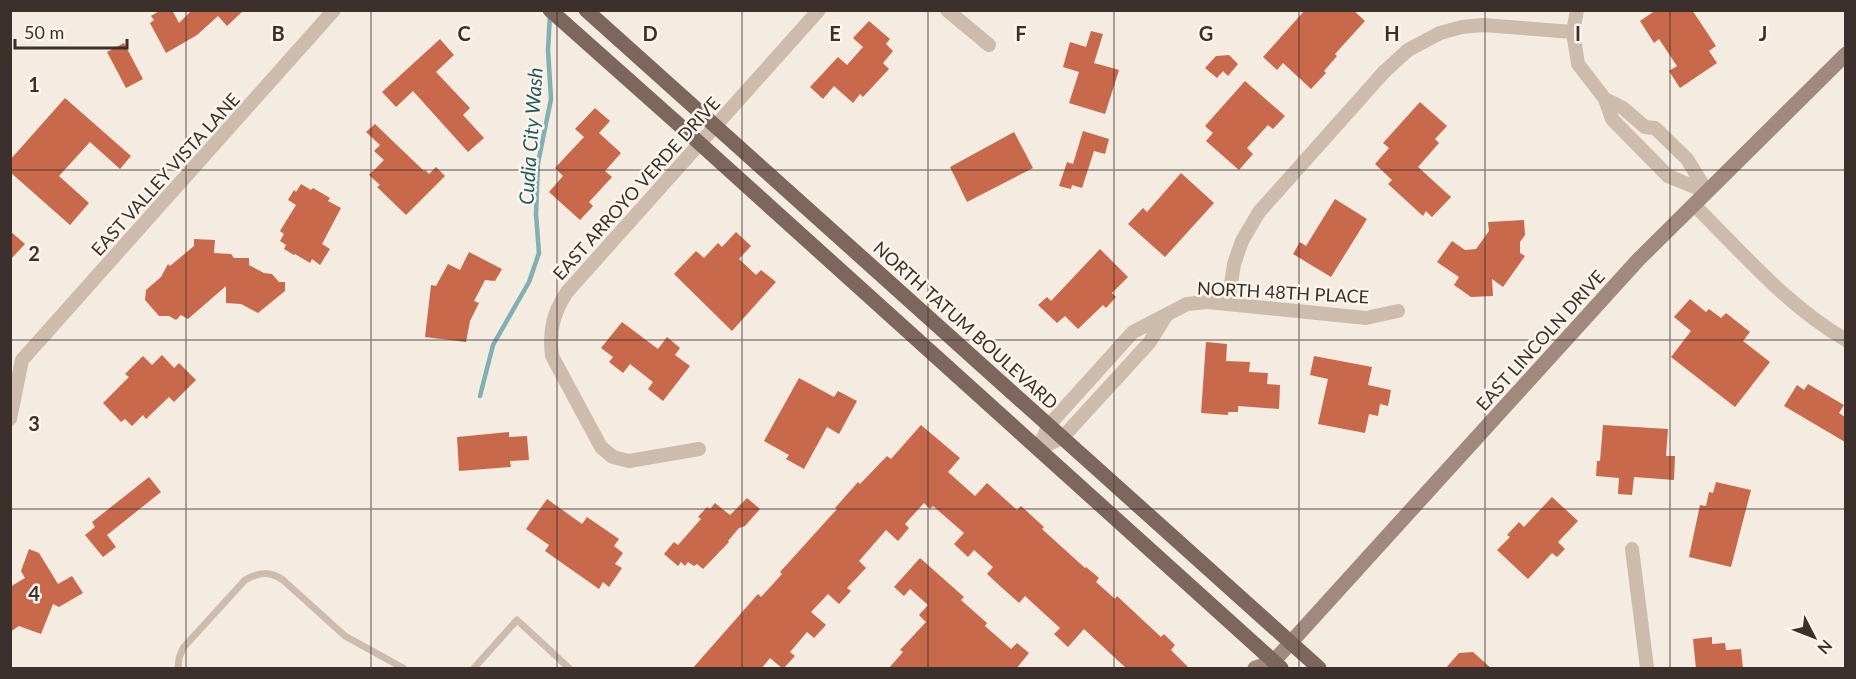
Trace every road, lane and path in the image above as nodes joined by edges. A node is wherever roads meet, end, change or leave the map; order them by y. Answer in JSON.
{"nodes":[{"id":1,"x":334,"y":10,"type":"edge"},
{"id":2,"x":550,"y":10,"type":"edge"},
{"id":3,"x":586,"y":10,"type":"edge"},
{"id":4,"x":819,"y":10,"type":"edge"},
{"id":5,"x":947,"y":10,"type":"edge"},
{"id":6,"x":1577,"y":10,"type":"edge"},
{"id":7,"x":1573,"y":32,"type":"junction"},
{"id":8,"x":989,"y":45,"type":"dead end"},
{"id":9,"x":1845,"y":54,"type":"edge"},
{"id":10,"x":1605,"y":99,"type":"junction"},
{"id":11,"x":716,"y":126,"type":"junction"},
{"id":12,"x":1645,"y":127,"type":"junction"},
{"id":13,"x":1632,"y":140,"type":"junction"},
{"id":14,"x":700,"y":144,"type":"junction"},
{"id":15,"x":1707,"y":192,"type":"junction"},
{"id":16,"x":1694,"y":205,"type":"junction"},
{"id":17,"x":1228,"y":304,"type":"junction"},
{"id":18,"x":1398,"y":311,"type":"dead end"},
{"id":19,"x":1168,"y":313,"type":"junction"},
{"id":20,"x":1845,"y":340,"type":"edge"},
{"id":21,"x":16,"y":362,"type":"edge"},
{"id":22,"x":10,"y":419,"type":"edge"},
{"id":23,"x":1048,"y":425,"type":"junction"},
{"id":24,"x":1062,"y":438,"type":"junction"},
{"id":25,"x":699,"y":449,"type":"dead end"},
{"id":26,"x":1038,"y":449,"type":"junction"},
{"id":27,"x":1632,"y":549,"type":"dead end"},
{"id":28,"x":1291,"y":643,"type":"junction"},
{"id":29,"x":1275,"y":666,"type":"edge"},
{"id":30,"x":178,"y":669,"type":"edge"},
{"id":31,"x":403,"y":669,"type":"edge"},
{"id":32,"x":474,"y":669,"type":"edge"},
{"id":33,"x":569,"y":669,"type":"edge"},
{"id":34,"x":1254,"y":669,"type":"edge"},
{"id":35,"x":1320,"y":669,"type":"edge"},
{"id":36,"x":1647,"y":669,"type":"edge"}],
"edges":[{"from":1,"to":21,"type":"street","name":"EAST VALLEY VISTA LANE"},
{"from":2,"to":14,"type":"main road"},
{"from":3,"to":11,"type":"main road","name":"NORTH TATUM BOULEVARD"},
{"from":4,"to":11,"type":"street","name":"EAST ARROYO VERDE DRIVE"},
{"from":5,"to":8,"type":"street"},
{"from":6,"to":7,"type":"street"},
{"from":7,"to":10,"type":"street"},
{"from":7,"to":17,"type":"street"},
{"from":9,"to":15,"type":"main road","name":"EAST LINCOLN DRIVE"},
{"from":10,"to":12,"type":"street"},
{"from":10,"to":13,"type":"street"},
{"from":11,"to":14,"type":"street","name":"EAST ARROYO VERDE DRIVE"},
{"from":11,"to":23,"type":"main road","name":"NORTH TATUM BOULEVARD"},
{"from":12,"to":13,"type":"street"},
{"from":12,"to":15,"type":"street"},
{"from":13,"to":15,"type":"street"},
{"from":14,"to":25,"type":"street","name":"EAST ARROYO VERDE DRIVE"},
{"from":14,"to":26,"type":"main road"},
{"from":15,"to":16,"type":"main road","name":"EAST LINCOLN DRIVE"},
{"from":16,"to":20,"type":"street"},
{"from":16,"to":28,"type":"main road","name":"EAST LINCOLN DRIVE"},
{"from":17,"to":18,"type":"street","name":"NORTH 48TH PLACE"},
{"from":17,"to":19,"type":"street","name":"NORTH 48TH PLACE"},
{"from":19,"to":23,"type":"street","name":"NORTH 48TH PLACE"},
{"from":19,"to":24,"type":"street"},
{"from":21,"to":22,"type":"street","name":"EAST VALLEY VISTA LANE"},
{"from":23,"to":24,"type":"main road","name":"NORTH TATUM BOULEVARD"},
{"from":23,"to":26,"type":"street","name":"NORTH 48TH PLACE"},
{"from":24,"to":26,"type":"street"},
{"from":24,"to":28,"type":"main road","name":"NORTH TATUM BOULEVARD"},
{"from":26,"to":29,"type":"main road"},
{"from":27,"to":36,"type":"street"},
{"from":28,"to":29,"type":"main road","name":"EAST LINCOLN DRIVE"},
{"from":28,"to":35,"type":"main road","name":"NORTH TATUM BOULEVARD"},
{"from":29,"to":34,"type":"main road","name":"EAST LINCOLN DRIVE"},
{"from":30,"to":31,"type":"lane"},
{"from":32,"to":33,"type":"lane"}]}
